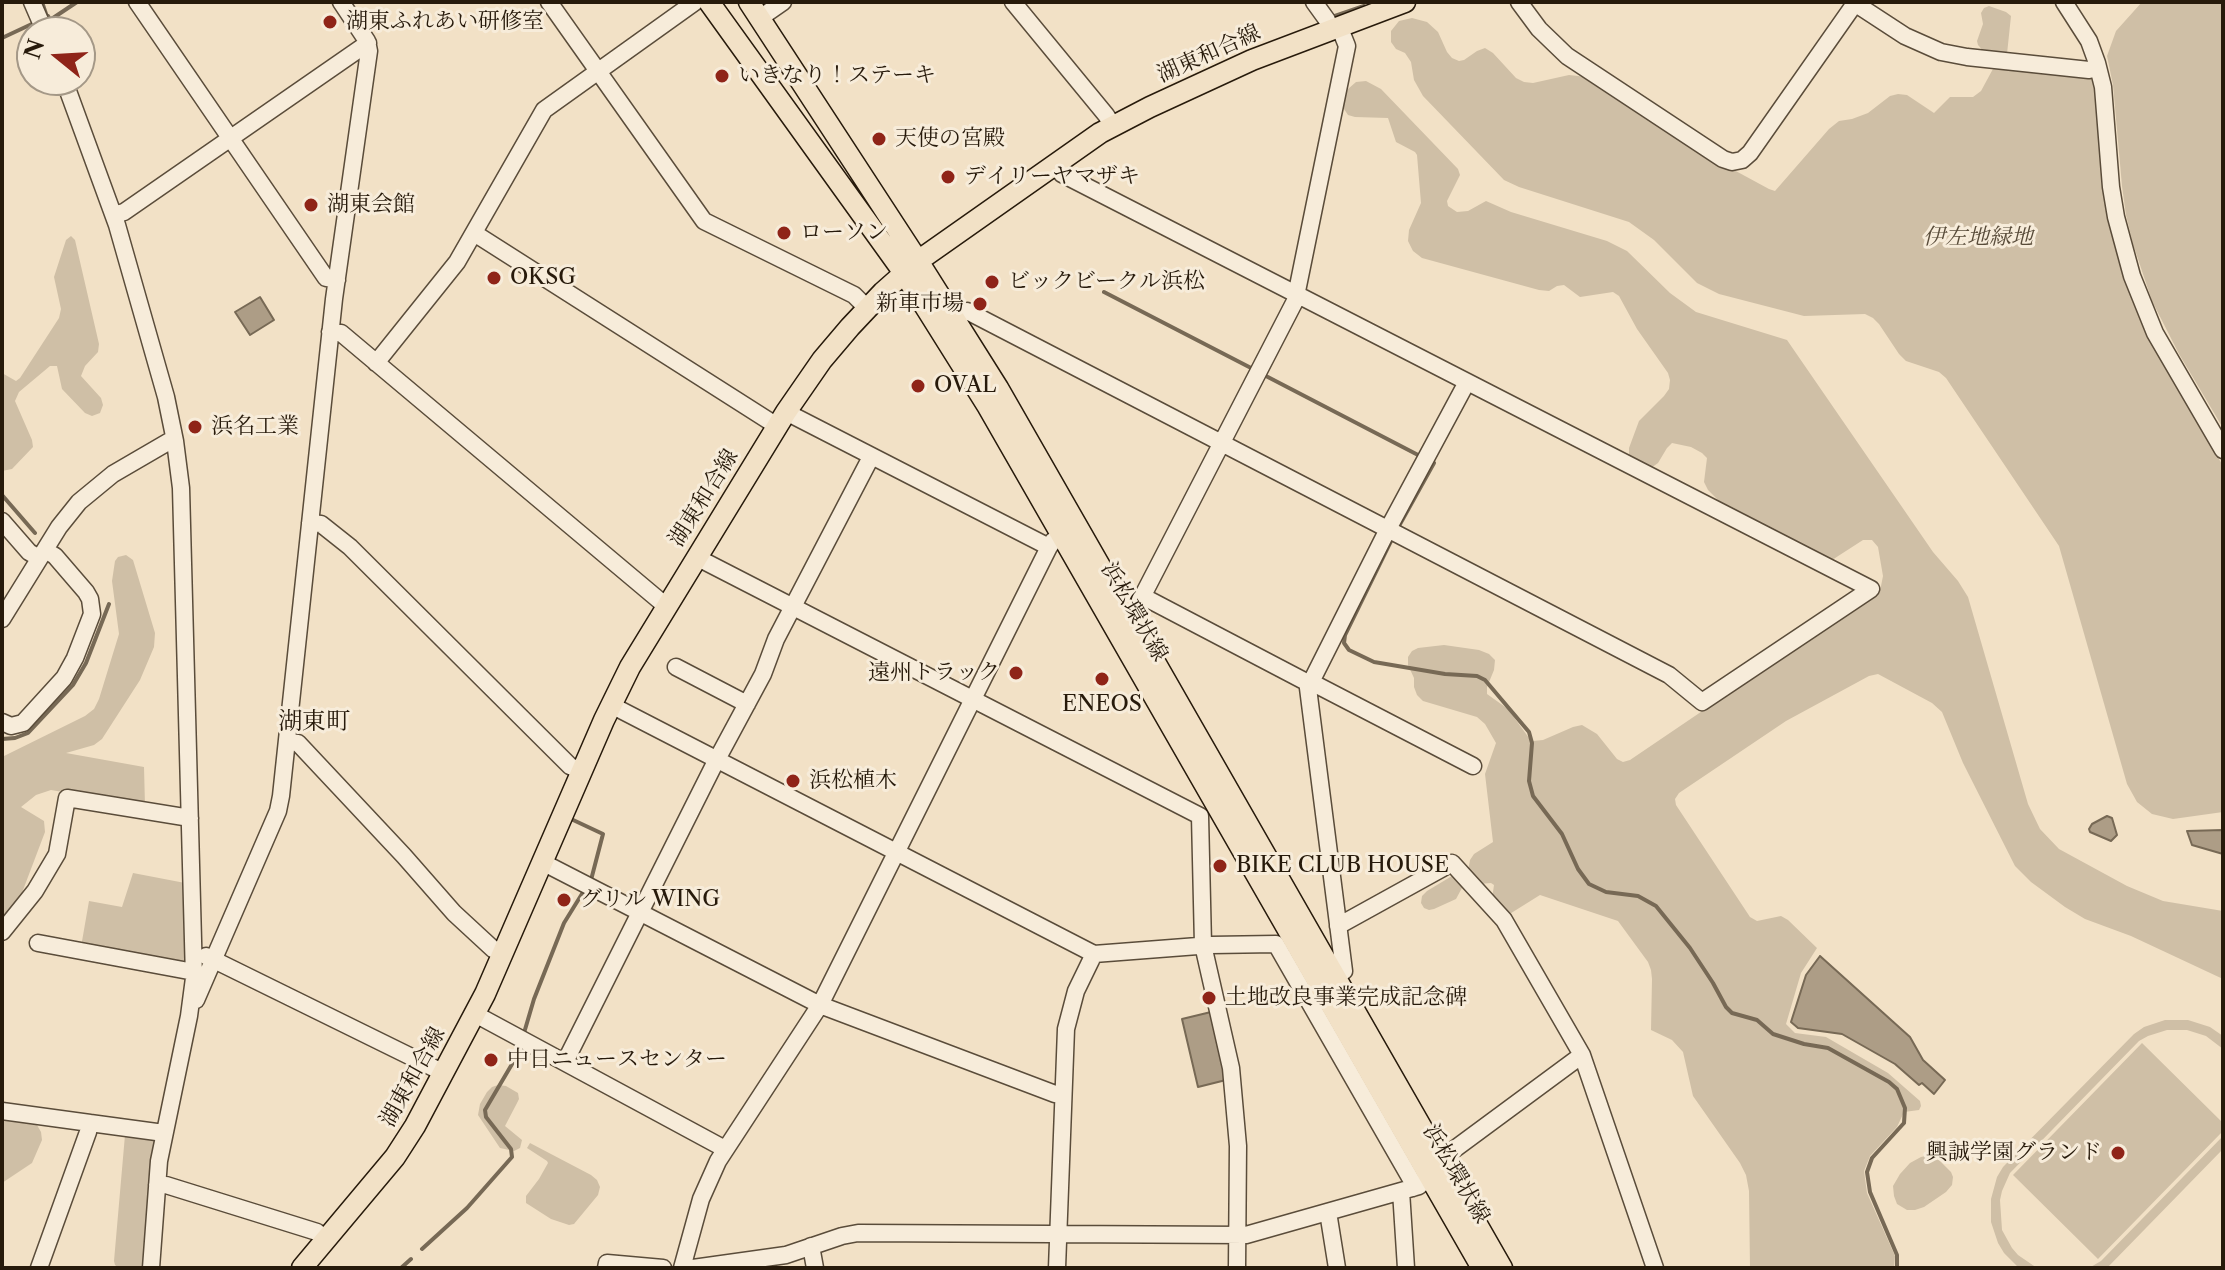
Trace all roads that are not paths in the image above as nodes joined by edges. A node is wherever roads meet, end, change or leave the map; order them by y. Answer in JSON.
{"nodes":[{"id":1,"x":137,"y":2,"type":"edge"},
{"id":2,"x":341,"y":2,"type":"edge"},
{"id":3,"x":549,"y":2,"type":"edge"},
{"id":4,"x":695,"y":2,"type":"edge"},
{"id":5,"x":709,"y":2,"type":"edge"},
{"id":6,"x":783,"y":2,"type":"edge"},
{"id":7,"x":1013,"y":2,"type":"edge"},
{"id":8,"x":1314,"y":2,"type":"edge"},
{"id":9,"x":1405,"y":2,"type":"edge"},
{"id":10,"x":1519,"y":2,"type":"edge"},
{"id":11,"x":1855,"y":2,"type":"edge"},
{"id":12,"x":2064,"y":2,"type":"edge"},
{"id":13,"x":755,"y":10,"type":"edge"},
{"id":14,"x":1335,"y":28,"type":"junction"},
{"id":15,"x":368,"y":43,"type":"junction"},
{"id":16,"x":2098,"y":68,"type":"junction"},
{"id":17,"x":598,"y":71,"type":"junction"},
{"id":18,"x":70,"y":96,"type":"edge"},
{"id":19,"x":1113,"y":126,"type":"junction"},
{"id":20,"x":230,"y":139,"type":"junction"},
{"id":21,"x":1055,"y":164,"type":"junction"},
{"id":22,"x":114,"y":215,"type":"junction"},
{"id":23,"x":474,"y":233,"type":"junction"},
{"id":24,"x":911,"y":267,"type":"junction"},
{"id":25,"x":337,"y":280,"type":"junction"},
{"id":26,"x":1296,"y":294,"type":"junction"},
{"id":27,"x":867,"y":308,"type":"junction"},
{"id":28,"x":954,"y":319,"type":"junction"},
{"id":29,"x":330,"y":332,"type":"junction"},
{"id":30,"x":376,"y":363,"type":"junction"},
{"id":31,"x":1467,"y":382,"type":"junction"},
{"id":32,"x":782,"y":419,"type":"junction"},
{"id":33,"x":175,"y":441,"type":"junction"},
{"id":34,"x":1222,"y":443,"type":"junction"},
{"id":35,"x":2223,"y":450,"type":"edge"},
{"id":36,"x":871,"y":457,"type":"junction"},
{"id":37,"x":2,"y":521,"type":"edge"},
{"id":38,"x":310,"y":523,"type":"junction"},
{"id":39,"x":1388,"y":529,"type":"junction"},
{"id":40,"x":1056,"y":541,"type":"junction"},
{"id":41,"x":42,"y":554,"type":"junction"},
{"id":42,"x":696,"y":557,"type":"junction"},
{"id":43,"x":1142,"y":596,"type":"junction"},
{"id":44,"x":666,"y":606,"type":"junction"},
{"id":45,"x":793,"y":607,"type":"junction"},
{"id":46,"x":1126,"y":610,"type":"junction"},
{"id":47,"x":2,"y":619,"type":"edge"},
{"id":48,"x":676,"y":667,"type":"dead end"},
{"id":49,"x":1311,"y":683,"type":"junction"},
{"id":50,"x":973,"y":700,"type":"junction"},
{"id":51,"x":747,"y":704,"type":"junction"},
{"id":52,"x":611,"y":705,"type":"junction"},
{"id":53,"x":2,"y":722,"type":"edge"},
{"id":54,"x":287,"y":742,"type":"junction"},
{"id":55,"x":717,"y":759,"type":"junction"},
{"id":56,"x":1473,"y":766,"type":"dead end"},
{"id":57,"x":581,"y":771,"type":"junction"},
{"id":58,"x":190,"y":818,"type":"junction"},
{"id":59,"x":896,"y":852,"type":"junction"},
{"id":60,"x":542,"y":862,"type":"junction"},
{"id":61,"x":641,"y":912,"type":"junction"},
{"id":62,"x":1338,"y":926,"type":"junction"},
{"id":63,"x":2,"y":932,"type":"edge"},
{"id":64,"x":38,"y":943,"type":"dead end"},
{"id":65,"x":1203,"y":945,"type":"junction"},
{"id":66,"x":194,"y":950,"type":"junction"},
{"id":67,"x":503,"y":953,"type":"junction"},
{"id":68,"x":1094,"y":954,"type":"junction"},
{"id":69,"x":214,"y":960,"type":"junction"},
{"id":70,"x":194,"y":972,"type":"junction"},
{"id":71,"x":1320,"y":985,"type":"junction"},
{"id":72,"x":820,"y":1005,"type":"junction"},
{"id":73,"x":475,"y":1014,"type":"junction"},
{"id":74,"x":189,"y":1016,"type":"junction"},
{"id":75,"x":1582,"y":1055,"type":"junction"},
{"id":76,"x":565,"y":1062,"type":"junction"},
{"id":77,"x":444,"y":1073,"type":"junction"},
{"id":78,"x":1063,"y":1095,"type":"junction"},
{"id":79,"x":2,"y":1111,"type":"edge"},
{"id":80,"x":90,"y":1123,"type":"junction"},
{"id":81,"x":164,"y":1133,"type":"junction"},
{"id":82,"x":725,"y":1149,"type":"junction"},
{"id":83,"x":1421,"y":1179,"type":"junction"},
{"id":84,"x":157,"y":1185,"type":"junction"},
{"id":85,"x":1328,"y":1212,"type":"junction"},
{"id":86,"x":1058,"y":1234,"type":"junction"},
{"id":87,"x":1237,"y":1235,"type":"junction"},
{"id":88,"x":326,"y":1239,"type":"junction"},
{"id":89,"x":811,"y":1246,"type":"junction"},
{"id":90,"x":39,"y":1268,"type":"edge"},
{"id":91,"x":151,"y":1268,"type":"edge"},
{"id":92,"x":302,"y":1268,"type":"edge"},
{"id":93,"x":606,"y":1268,"type":"edge"},
{"id":94,"x":663,"y":1268,"type":"edge"},
{"id":95,"x":682,"y":1268,"type":"edge"},
{"id":96,"x":693,"y":1268,"type":"edge"},
{"id":97,"x":815,"y":1268,"type":"edge"},
{"id":98,"x":1057,"y":1268,"type":"edge"},
{"id":99,"x":1237,"y":1268,"type":"edge"},
{"id":100,"x":1337,"y":1268,"type":"edge"},
{"id":101,"x":1406,"y":1268,"type":"edge"},
{"id":102,"x":1482,"y":1268,"type":"edge"},
{"id":103,"x":1502,"y":1268,"type":"edge"},
{"id":104,"x":1655,"y":1268,"type":"edge"}],
"edges":[{"from":1,"to":20,"type":"street"},
{"from":2,"to":15,"type":"street"},
{"from":3,"to":17,"type":"street"},
{"from":4,"to":17,"type":"street"},
{"from":5,"to":24,"type":"main road","name":"浜松環状線"},
{"from":6,"to":13,"type":"street"},
{"from":7,"to":19,"type":"street"},
{"from":8,"to":14,"type":"street"},
{"from":9,"to":14,"type":"main road","name":"湖東和合線"},
{"from":10,"to":11,"type":"street"},
{"from":11,"to":16,"type":"street"},
{"from":12,"to":16,"type":"street"},
{"from":13,"to":24,"type":"main road","name":"浜松環状線"},
{"from":14,"to":19,"type":"main road","name":"湖東和合線"},
{"from":14,"to":26,"type":"street"},
{"from":15,"to":20,"type":"street"},
{"from":15,"to":25,"type":"street"},
{"from":16,"to":35,"type":"street"},
{"from":17,"to":23,"type":"street"},
{"from":17,"to":27,"type":"street"},
{"from":18,"to":22,"type":"street"},
{"from":19,"to":21,"type":"main road","name":"湖東和合線"},
{"from":20,"to":22,"type":"street"},
{"from":20,"to":25,"type":"street"},
{"from":21,"to":24,"type":"main road","name":"湖東和合線"},
{"from":21,"to":26,"type":"street"},
{"from":22,"to":33,"type":"street"},
{"from":23,"to":30,"type":"street"},
{"from":23,"to":32,"type":"street"},
{"from":24,"to":27,"type":"main road","name":"湖東和合線"},
{"from":24,"to":28,"type":"main road","name":"浜松環状線"},
{"from":24,"to":40,"type":"main road","name":"浜松環状線"},
{"from":25,"to":29,"type":"street"},
{"from":26,"to":31,"type":"street"},
{"from":26,"to":34,"type":"street"},
{"from":27,"to":32,"type":"main road","name":"湖東和合線"},
{"from":28,"to":34,"type":"street"},
{"from":28,"to":46,"type":"main road","name":"浜松環状線"},
{"from":29,"to":30,"type":"street"},
{"from":29,"to":38,"type":"street"},
{"from":30,"to":44,"type":"street"},
{"from":31,"to":39,"type":"street"},
{"from":31,"to":39,"type":"street"},
{"from":32,"to":36,"type":"street"},
{"from":32,"to":42,"type":"main road","name":"湖東和合線"},
{"from":33,"to":41,"type":"street"},
{"from":33,"to":58,"type":"street"},
{"from":34,"to":39,"type":"street"},
{"from":34,"to":43,"type":"street"},
{"from":36,"to":40,"type":"street"},
{"from":36,"to":45,"type":"street"},
{"from":37,"to":41,"type":"street"},
{"from":38,"to":54,"type":"street"},
{"from":38,"to":57,"type":"street"},
{"from":39,"to":49,"type":"street"},
{"from":40,"to":50,"type":"street"},
{"from":40,"to":71,"type":"main road","name":"浜松環状線"},
{"from":41,"to":47,"type":"street"},
{"from":41,"to":53,"type":"street"},
{"from":42,"to":44,"type":"main road","name":"湖東和合線"},
{"from":42,"to":45,"type":"street"},
{"from":43,"to":46,"type":"street"},
{"from":43,"to":49,"type":"street"},
{"from":44,"to":52,"type":"main road","name":"湖東和合線"},
{"from":45,"to":50,"type":"street"},
{"from":45,"to":51,"type":"street"},
{"from":46,"to":71,"type":"main road","name":"浜松環状線"},
{"from":48,"to":51,"type":"street"},
{"from":49,"to":56,"type":"street"},
{"from":49,"to":62,"type":"street"},
{"from":50,"to":59,"type":"street"},
{"from":50,"to":65,"type":"street"},
{"from":51,"to":55,"type":"street"},
{"from":52,"to":55,"type":"street"},
{"from":52,"to":57,"type":"main road","name":"湖東和合線"},
{"from":54,"to":67,"type":"street"},
{"from":54,"to":69,"type":"street"},
{"from":55,"to":59,"type":"street"},
{"from":55,"to":61,"type":"street"},
{"from":57,"to":60,"type":"main road","name":"湖東和合線"},
{"from":58,"to":63,"type":"street"},
{"from":58,"to":66,"type":"street"},
{"from":59,"to":68,"type":"street"},
{"from":59,"to":72,"type":"street"},
{"from":60,"to":61,"type":"street"},
{"from":60,"to":67,"type":"main road","name":"湖東和合線"},
{"from":61,"to":72,"type":"street"},
{"from":61,"to":76,"type":"street"},
{"from":62,"to":71,"type":"street"},
{"from":62,"to":75,"type":"street"},
{"from":64,"to":70,"type":"street"},
{"from":65,"to":68,"type":"street"},
{"from":65,"to":71,"type":"street"},
{"from":65,"to":87,"type":"street"},
{"from":66,"to":69,"type":"street"},
{"from":66,"to":70,"type":"street"},
{"from":67,"to":73,"type":"main road","name":"湖東和合線"},
{"from":68,"to":78,"type":"street"},
{"from":69,"to":74,"type":"street"},
{"from":69,"to":77,"type":"street"},
{"from":70,"to":74,"type":"street"},
{"from":71,"to":83,"type":"main road","name":"浜松環状線"},
{"from":72,"to":78,"type":"street"},
{"from":72,"to":82,"type":"street"},
{"from":73,"to":76,"type":"street"},
{"from":73,"to":77,"type":"main road","name":"湖東和合線"},
{"from":74,"to":81,"type":"street"},
{"from":75,"to":83,"type":"street"},
{"from":75,"to":104,"type":"street"},
{"from":76,"to":82,"type":"street"},
{"from":77,"to":88,"type":"main road","name":"湖東和合線"},
{"from":78,"to":86,"type":"street"},
{"from":79,"to":80,"type":"street"},
{"from":80,"to":81,"type":"street"},
{"from":80,"to":90,"type":"street"},
{"from":81,"to":84,"type":"street"},
{"from":82,"to":95,"type":"street"},
{"from":83,"to":85,"type":"street"},
{"from":83,"to":101,"type":"street"},
{"from":83,"to":102,"type":"main road","name":"浜松環状線"},
{"from":83,"to":103,"type":"main road","name":"浜松環状線"},
{"from":84,"to":88,"type":"street"},
{"from":84,"to":91,"type":"street"},
{"from":85,"to":87,"type":"street"},
{"from":85,"to":100,"type":"street"},
{"from":86,"to":87,"type":"street"},
{"from":86,"to":89,"type":"street"},
{"from":86,"to":98,"type":"street"},
{"from":87,"to":99,"type":"street"},
{"from":88,"to":92,"type":"main road","name":"湖東和合線"},
{"from":89,"to":96,"type":"street"},
{"from":89,"to":97,"type":"street"},
{"from":93,"to":94,"type":"street"}]}
